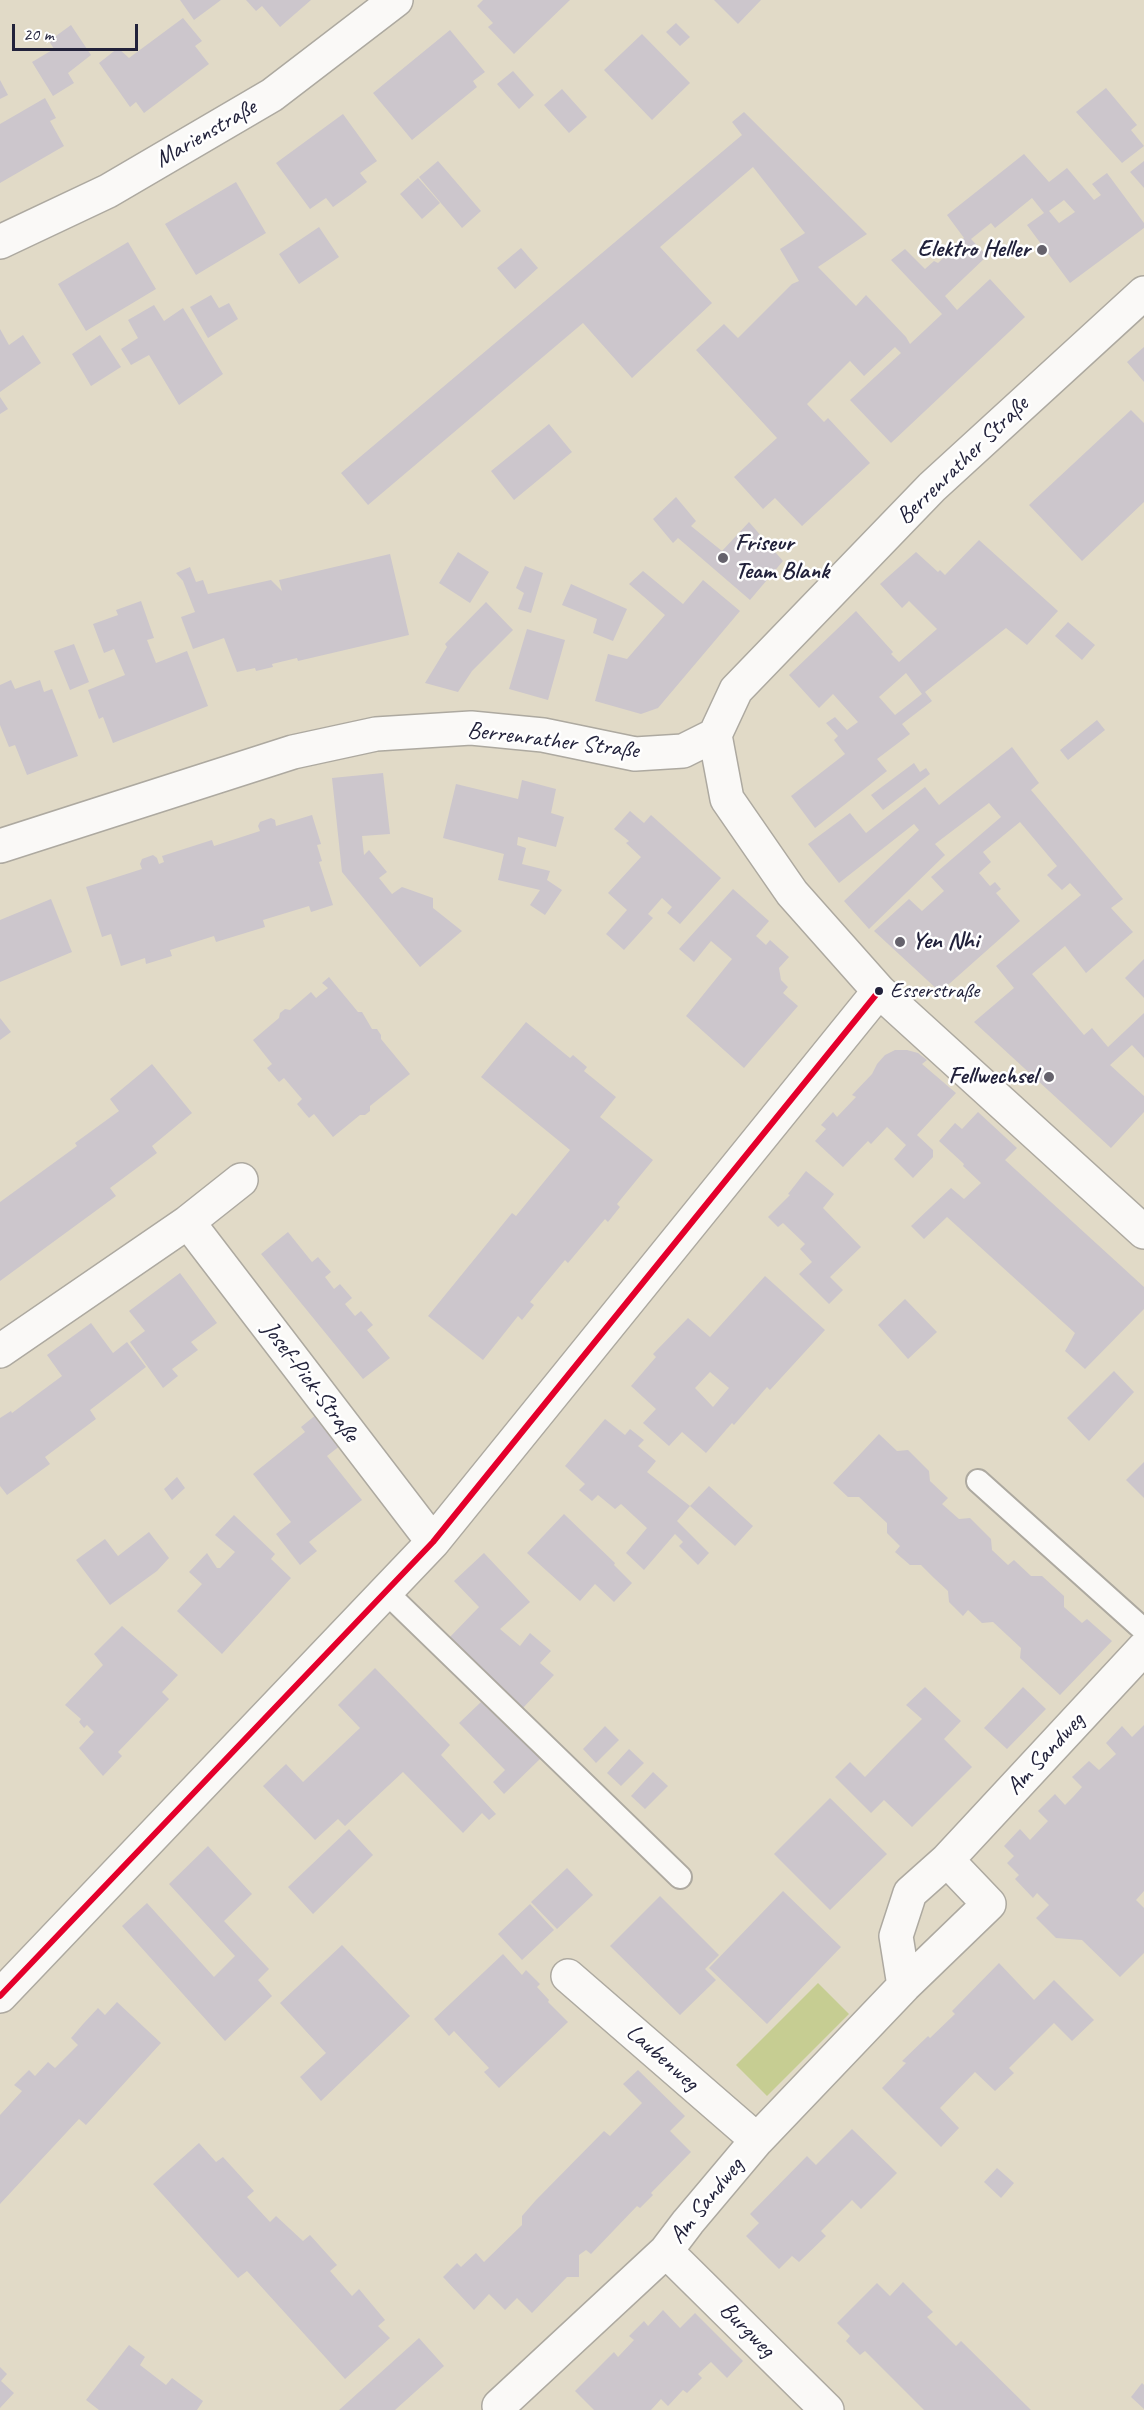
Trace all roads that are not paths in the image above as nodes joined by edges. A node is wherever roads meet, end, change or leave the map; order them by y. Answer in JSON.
{"nodes":[{"id":1,"x":396,"y":0,"type":"edge"},
{"id":2,"x":0,"y":242,"type":"edge"},
{"id":3,"x":1144,"y":293,"type":"edge"},
{"id":4,"x":715,"y":735,"type":"junction"},
{"id":5,"x":3,"y":839,"type":"edge"},
{"id":6,"x":879,"y":991,"type":"junction"},
{"id":7,"x":241,"y":1180,"type":"dead end"},
{"id":8,"x":188,"y":1222,"type":"junction"},
{"id":9,"x":1144,"y":1232,"type":"edge"},
{"id":10,"x":0,"y":1351,"type":"edge"},
{"id":11,"x":978,"y":1481,"type":"dead end"},
{"id":12,"x":433,"y":1542,"type":"junction"},
{"id":13,"x":387,"y":1593,"type":"junction"},
{"id":14,"x":1144,"y":1630,"type":"edge"},
{"id":15,"x":1144,"y":1648,"type":"edge"},
{"id":16,"x":947,"y":1860,"type":"junction"},
{"id":17,"x":680,"y":1877,"type":"dead end"},
{"id":18,"x":568,"y":1976,"type":"dead end"},
{"id":19,"x":904,"y":1986,"type":"junction"},
{"id":20,"x":0,"y":1996,"type":"edge"},
{"id":21,"x":757,"y":2140,"type":"junction"},
{"id":22,"x":666,"y":2251,"type":"junction"},
{"id":23,"x":498,"y":2409,"type":"edge"},
{"id":24,"x":827,"y":2410,"type":"edge"}],
"edges":[{"from":1,"to":2,"type":"street","name":"Marienstraße"},
{"from":3,"to":4,"type":"street","name":"Berrenrather Straße"},
{"from":4,"to":5,"type":"street","name":"Berrenrather Straße"},
{"from":4,"to":6,"type":"street"},
{"from":6,"to":9,"type":"street"},
{"from":6,"to":12,"type":"street"},
{"from":7,"to":8,"type":"street"},
{"from":8,"to":10,"type":"street"},
{"from":8,"to":12,"type":"street","name":"Josef-Pick-Straße"},
{"from":11,"to":14,"type":"lane"},
{"from":12,"to":13,"type":"street"},
{"from":13,"to":17,"type":"lane"},
{"from":13,"to":20,"type":"street"},
{"from":15,"to":16,"type":"street","name":"Am Sandweg"},
{"from":16,"to":19,"type":"street","name":"Am Sandweg"},
{"from":16,"to":19,"type":"street","name":"Am Sandweg"},
{"from":18,"to":21,"type":"street","name":"Laubenweg"},
{"from":19,"to":21,"type":"street","name":"Am Sandweg"},
{"from":21,"to":22,"type":"street","name":"Am Sandweg"},
{"from":22,"to":23,"type":"street","name":"Am Sandweg"},
{"from":22,"to":24,"type":"street","name":"Burgweg"}]}
